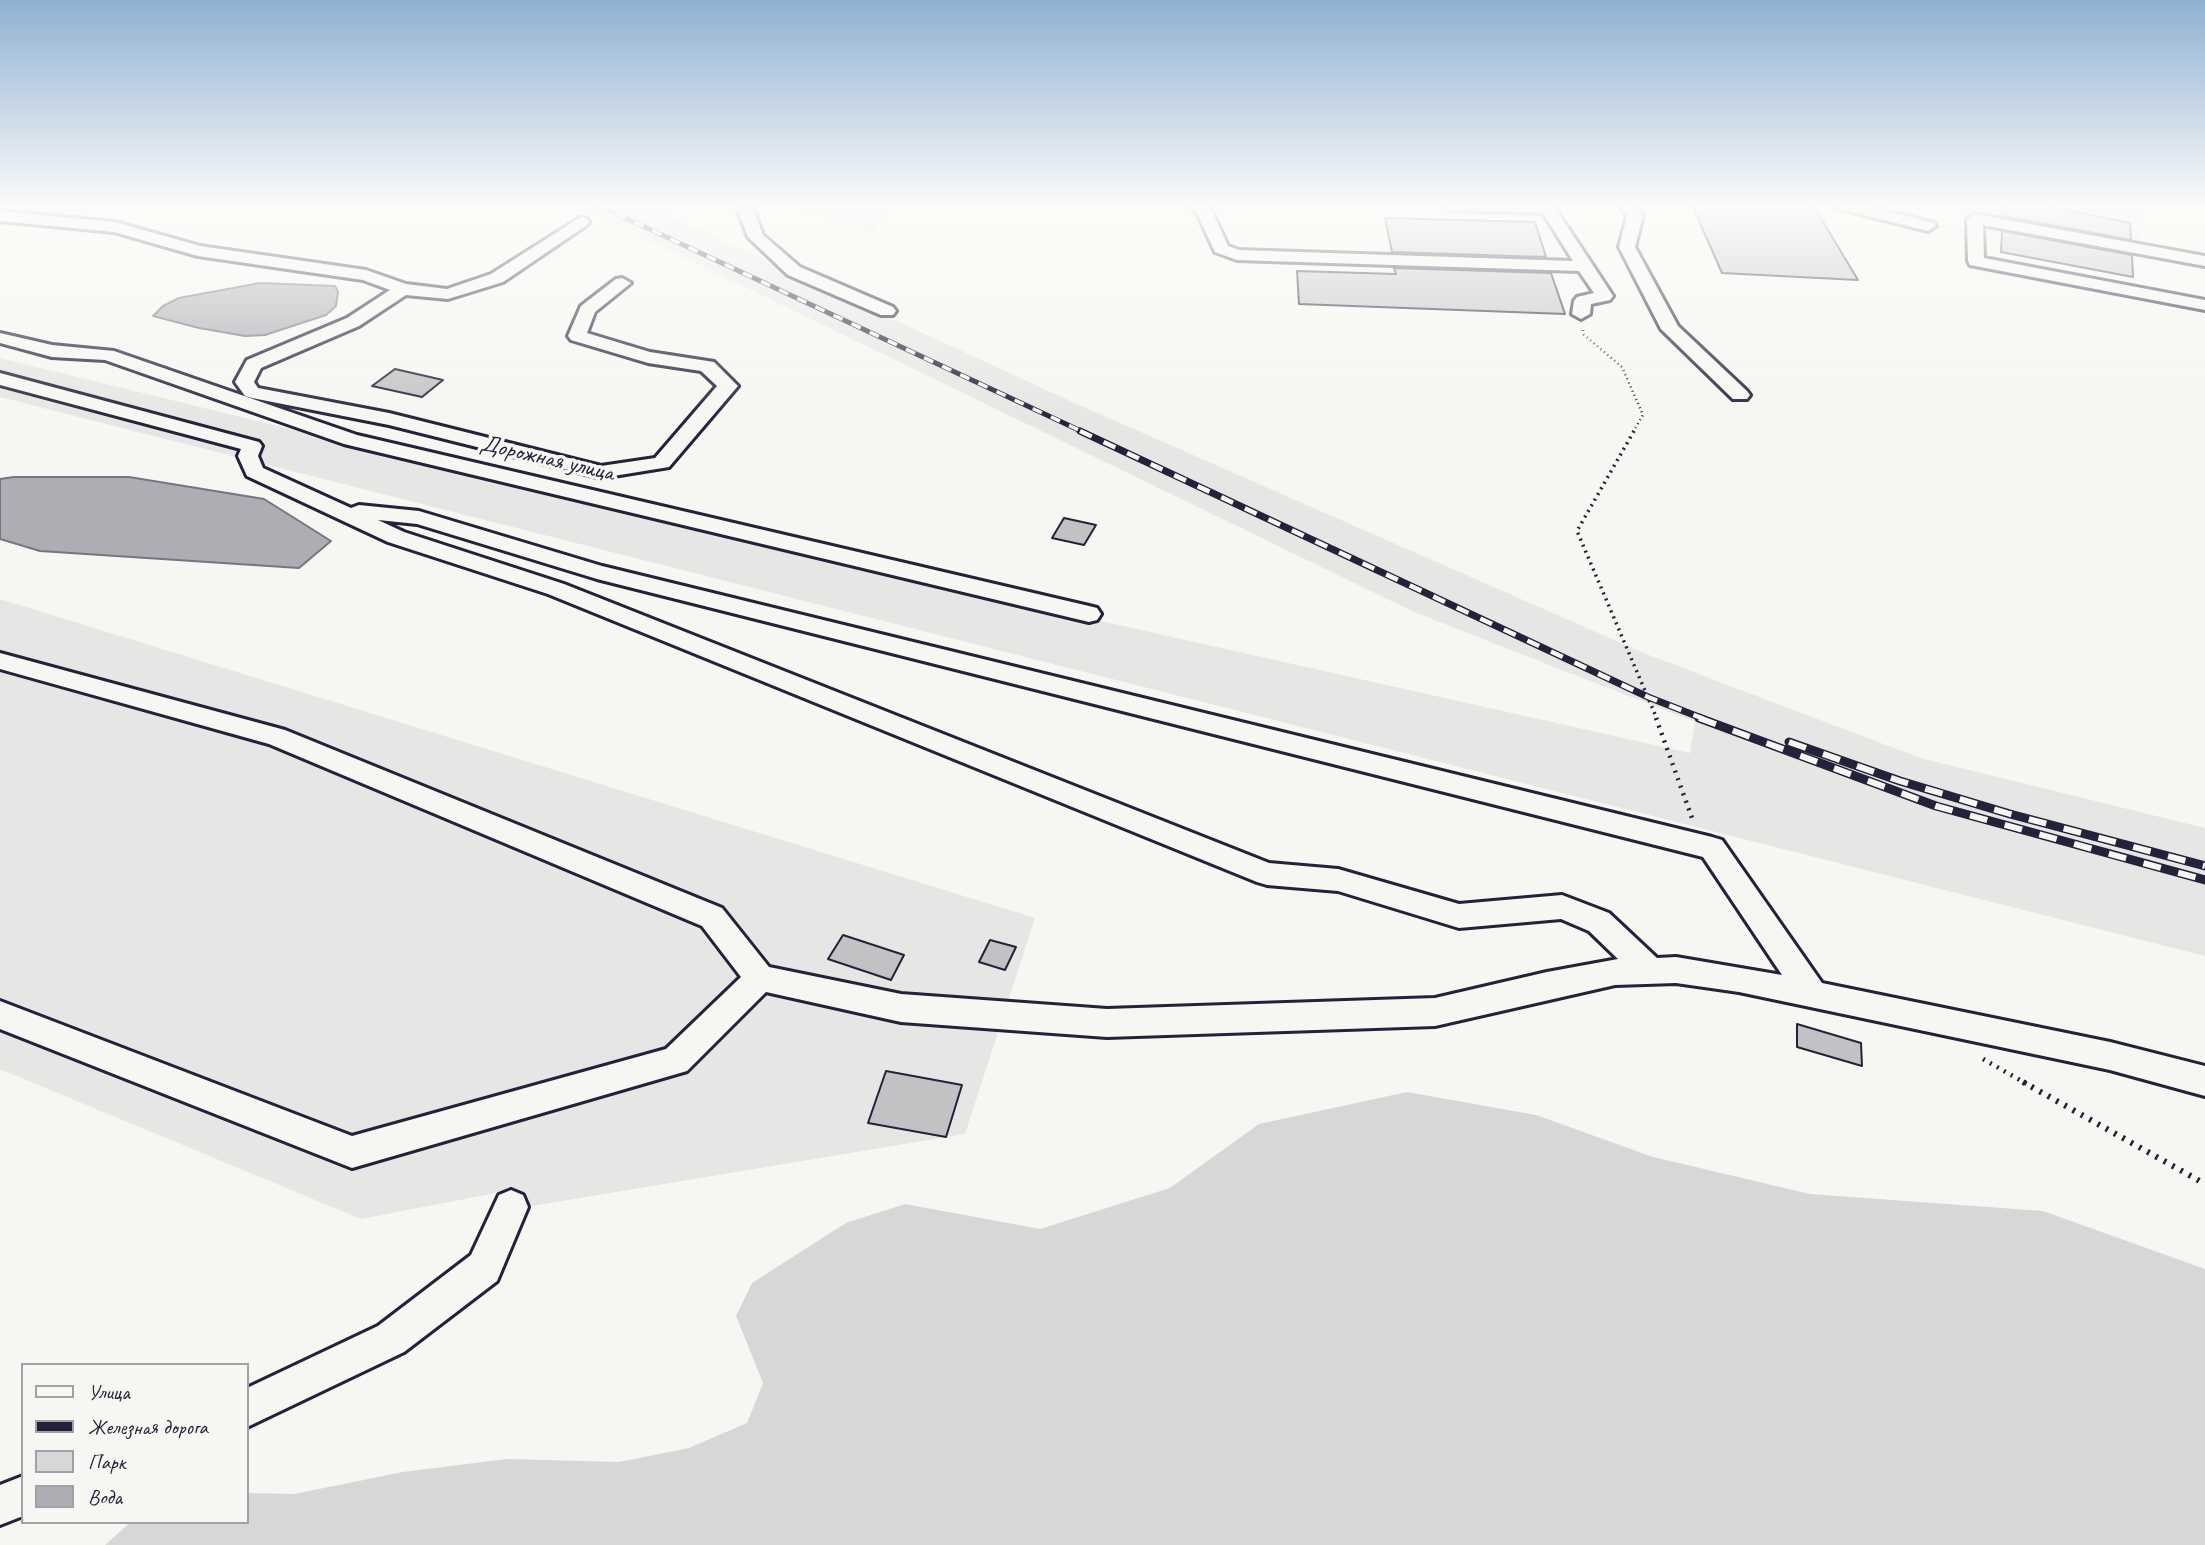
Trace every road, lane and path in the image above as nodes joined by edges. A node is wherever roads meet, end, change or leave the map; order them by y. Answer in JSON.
{"nodes":[{"id":1,"x":372,"y":277,"type":"edge"},
{"id":2,"x":498,"y":277,"type":"edge"},
{"id":3,"x":808,"y":277,"type":"edge"},
{"id":4,"x":1591,"y":277,"type":"edge"},
{"id":5,"x":1642,"y":277,"type":"edge"},
{"id":6,"x":2060,"y":277,"type":"edge"},
{"id":7,"x":622,"y":283,"type":"dead end"},
{"id":8,"x":403,"y":289,"type":"junction"},
{"id":9,"x":2205,"y":305,"type":"edge"},
{"id":10,"x":887,"y":311,"type":"dead end"},
{"id":11,"x":1581,"y":314,"type":"joint"},
{"id":12,"x":0,"y":338,"type":"edge"},
{"id":13,"x":0,"y":379,"type":"edge"},
{"id":14,"x":1740,"y":395,"type":"dead end"},
{"id":15,"x":334,"y":509,"type":"junction"},
{"id":16,"x":1089,"y":614,"type":"dead end"},
{"id":17,"x":0,"y":661,"type":"edge"},
{"id":18,"x":1712,"y":848,"type":"junction"},
{"id":19,"x":1650,"y":970,"type":"junction"},
{"id":20,"x":760,"y":978,"type":"junction"},
{"id":21,"x":1813,"y":995,"type":"junction"},
{"id":22,"x":0,"y":1015,"type":"edge"},
{"id":23,"x":1974,"y":1054,"type":"dead end"},
{"id":24,"x":2205,"y":1081,"type":"edge"},
{"id":25,"x":2205,"y":1184,"type":"edge"},
{"id":26,"x":511,"y":1207,"type":"dead end"},
{"id":27,"x":248,"y":1408,"type":"edge"},
{"id":28,"x":21,"y":1497,"type":"edge"},
{"id":29,"x":0,"y":1505,"type":"edge"}],
"edges":[{"from":1,"to":8,"type":"street"},
{"from":2,"to":8,"type":"street"},
{"from":3,"to":10,"type":"lane"},
{"from":4,"to":11,"type":"street"},
{"from":5,"to":14,"type":"street"},
{"from":6,"to":9,"type":"street"},
{"from":7,"to":8,"type":"street"},
{"from":11,"to":18,"type":"path"},
{"from":12,"to":16,"type":"street","name":"Дорожная улица"},
{"from":13,"to":15,"type":"street"},
{"from":15,"to":18,"type":"street"},
{"from":15,"to":19,"type":"street"},
{"from":17,"to":20,"type":"street"},
{"from":18,"to":21,"type":"street"},
{"from":19,"to":20,"type":"street"},
{"from":19,"to":21,"type":"street"},
{"from":20,"to":22,"type":"street"},
{"from":21,"to":24,"type":"street"},
{"from":23,"to":25,"type":"path"},
{"from":26,"to":27,"type":"street"},
{"from":28,"to":29,"type":"lane"}]}
